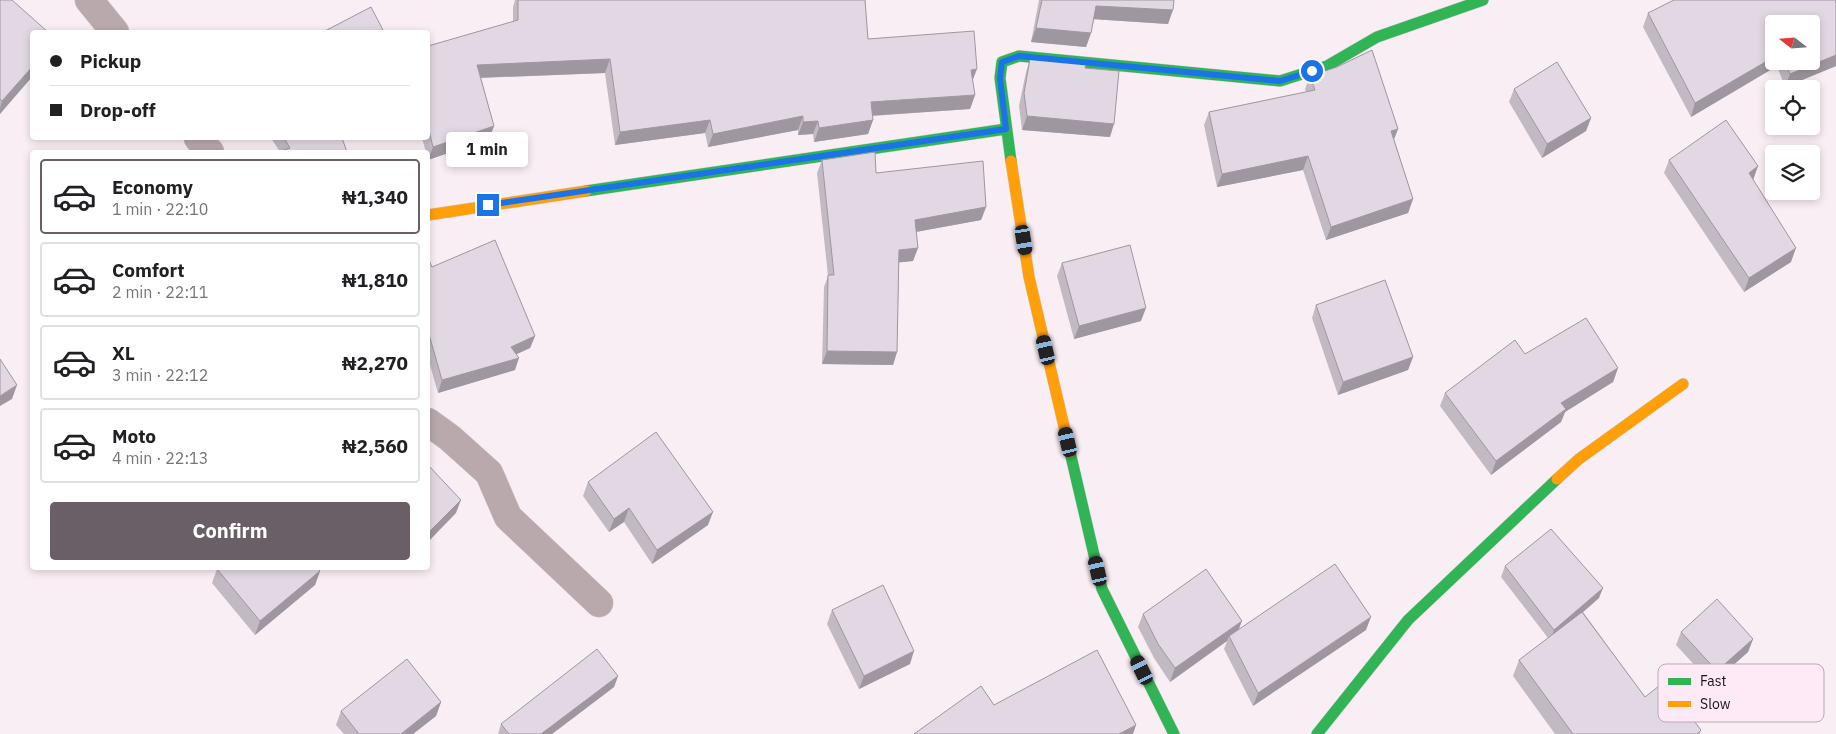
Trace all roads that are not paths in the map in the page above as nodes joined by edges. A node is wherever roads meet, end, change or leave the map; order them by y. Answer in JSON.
{"nodes":[{"id":1,"x":89,"y":0,"type":"edge"},
{"id":2,"x":1484,"y":0,"type":"edge"},
{"id":3,"x":113,"y":30,"type":"edge"},
{"id":4,"x":1006,"y":129,"type":"junction"},
{"id":5,"x":200,"y":140,"type":"edge"},
{"id":6,"x":208,"y":150,"type":"edge"},
{"id":7,"x":430,"y":215,"type":"edge"},
{"id":8,"x":1683,"y":384,"type":"dead end"},
{"id":9,"x":430,"y":423,"type":"edge"},
{"id":10,"x":599,"y":603,"type":"dead end"},
{"id":11,"x":1174,"y":734,"type":"edge"},
{"id":12,"x":1317,"y":734,"type":"edge"}],
"edges":[{"from":1,"to":3,"type":"street"},
{"from":2,"to":4,"type":"street"},
{"from":4,"to":7,"type":"street"},
{"from":4,"to":11,"type":"street"},
{"from":5,"to":6,"type":"street"},
{"from":8,"to":12,"type":"street"},
{"from":9,"to":10,"type":"street"}]}
